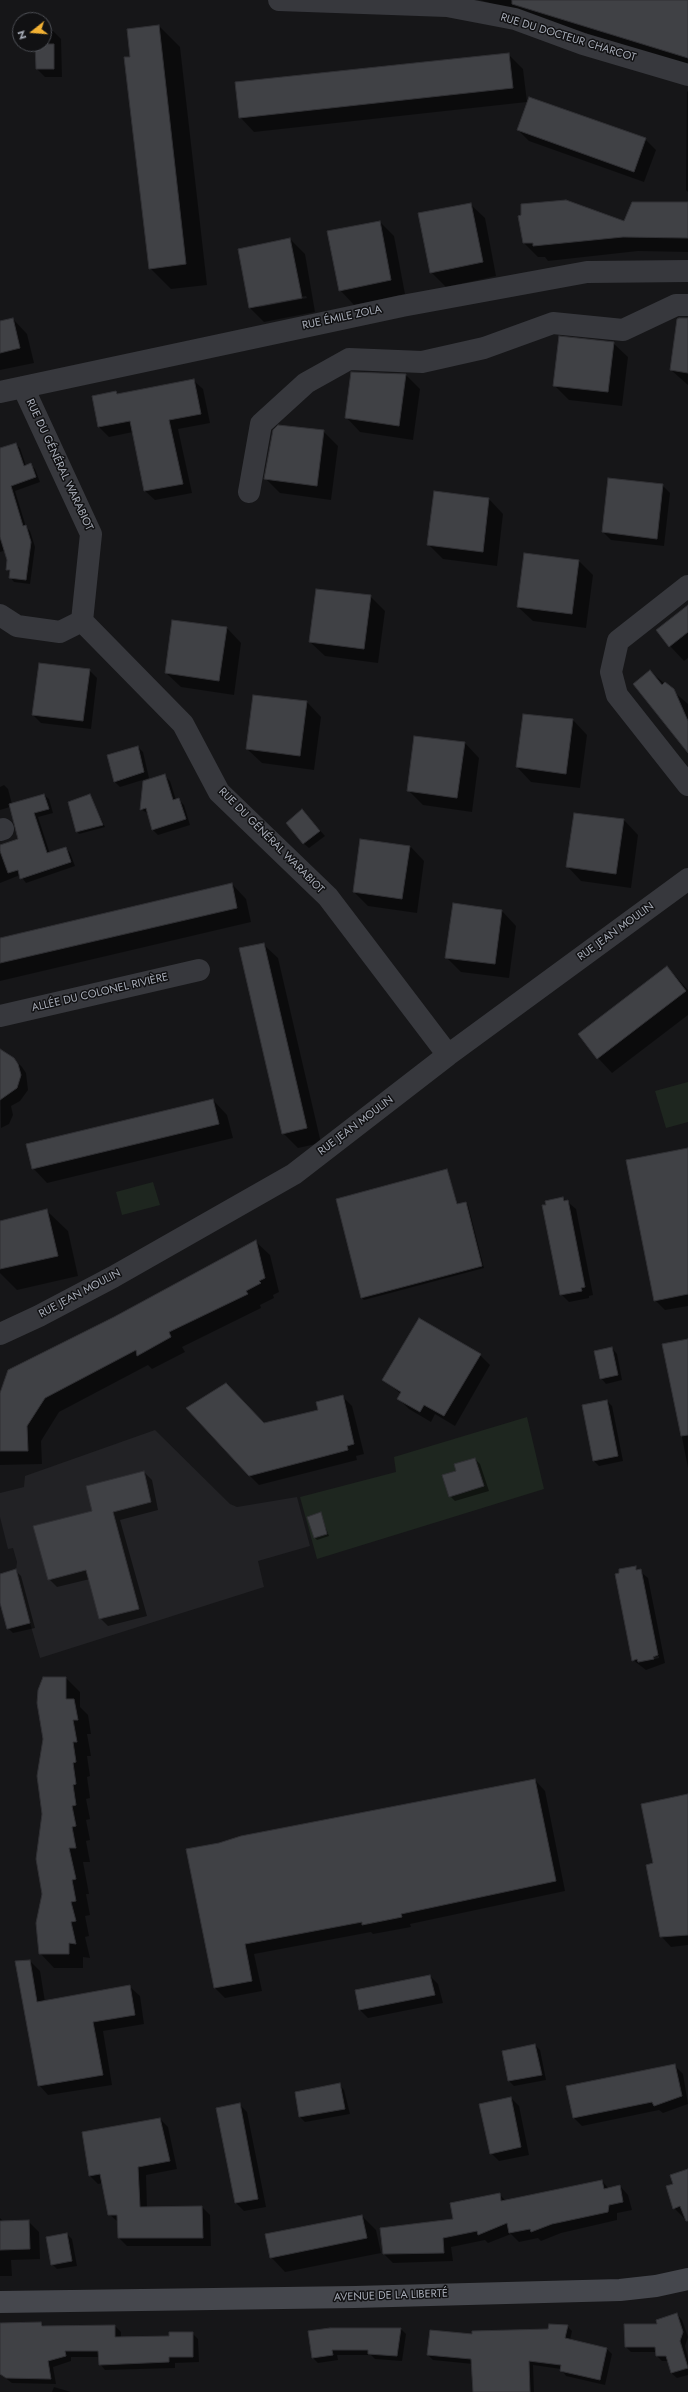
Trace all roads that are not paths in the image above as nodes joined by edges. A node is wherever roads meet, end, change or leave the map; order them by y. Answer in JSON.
{"nodes":[{"id":1,"x":279,"y":0,"type":"edge"},
{"id":2,"x":408,"y":2,"type":"edge"},
{"id":3,"x":688,"y":75,"type":"edge"},
{"id":4,"x":688,"y":271,"type":"edge"},
{"id":5,"x":688,"y":305,"type":"edge"},
{"id":6,"x":23,"y":387,"type":"junction"},
{"id":7,"x":0,"y":392,"type":"edge"},
{"id":8,"x":249,"y":492,"type":"dead end"},
{"id":9,"x":688,"y":586,"type":"edge"},
{"id":10,"x":0,"y":615,"type":"edge"},
{"id":11,"x":82,"y":621,"type":"junction"},
{"id":12,"x":688,"y":785,"type":"edge"},
{"id":13,"x":688,"y":879,"type":"edge"},
{"id":14,"x":200,"y":970,"type":"dead end"},
{"id":15,"x":0,"y":1016,"type":"edge"},
{"id":16,"x":448,"y":1055,"type":"junction"},
{"id":17,"x":0,"y":1334,"type":"edge"},
{"id":18,"x":688,"y":2278,"type":"edge"},
{"id":19,"x":0,"y":2302,"type":"edge"}],
"edges":[{"from":1,"to":2,"type":"street","name":"RUE DU DOCTEUR CHARCOT"},
{"from":2,"to":3,"type":"street","name":"RUE DU DOCTEUR CHARCOT"},
{"from":4,"to":6,"type":"street","name":"RUE ÉMILE ZOLA"},
{"from":5,"to":8,"type":"street"},
{"from":6,"to":7,"type":"street","name":"RUE ÉMILE ZOLA"},
{"from":6,"to":11,"type":"street","name":"RUE DU GÉNÉRAL WARABIOT"},
{"from":9,"to":12,"type":"street"},
{"from":10,"to":11,"type":"street"},
{"from":11,"to":16,"type":"street","name":"RUE DU GÉNÉRAL WARABIOT"},
{"from":13,"to":16,"type":"street","name":"RUE JEAN MOULIN"},
{"from":14,"to":15,"type":"street","name":"ALLÉE DU COLONEL RIVIÈRE"},
{"from":16,"to":17,"type":"street","name":"RUE JEAN MOULIN"},
{"from":18,"to":19,"type":"main road","name":"AVENUE DE LA LIBERTÉ"}]}
